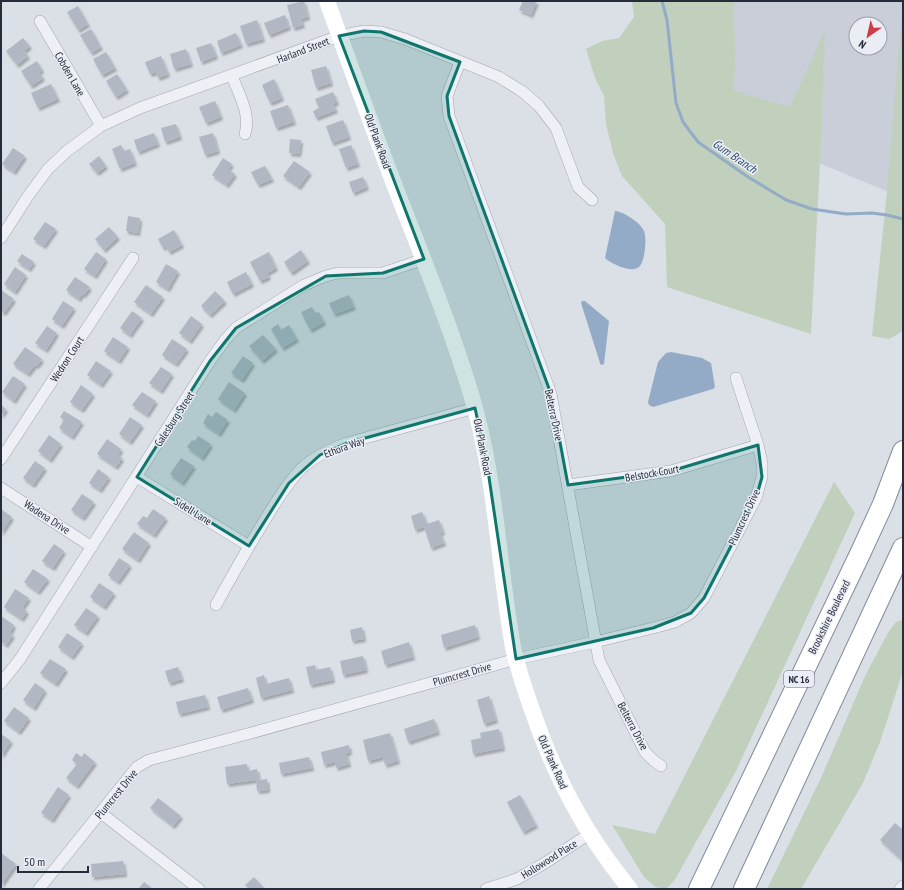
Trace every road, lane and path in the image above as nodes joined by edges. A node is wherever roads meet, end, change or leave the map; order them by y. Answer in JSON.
{"nodes":[{"id":1,"x":327,"y":1,"type":"edge"},
{"id":2,"x":40,"y":21,"type":"dead end"},
{"id":3,"x":339,"y":36,"type":"junction"},
{"id":4,"x":460,"y":62,"type":"junction"},
{"id":5,"x":232,"y":76,"type":"junction"},
{"id":6,"x":101,"y":126,"type":"junction"},
{"id":7,"x":245,"y":134,"type":"dead end"},
{"id":8,"x":592,"y":200,"type":"dead end"},
{"id":9,"x":1,"y":238,"type":"edge"},
{"id":10,"x":133,"y":258,"type":"dead end"},
{"id":11,"x":424,"y":259,"type":"junction"},
{"id":12,"x":736,"y":378,"type":"dead end"},
{"id":13,"x":475,"y":408,"type":"junction"},
{"id":14,"x":758,"y":445,"type":"junction"},
{"id":15,"x":1,"y":459,"type":"edge"},
{"id":16,"x":901,"y":464,"type":"edge"},
{"id":17,"x":137,"y":477,"type":"junction"},
{"id":18,"x":568,"y":485,"type":"junction"},
{"id":19,"x":1,"y":488,"type":"edge"},
{"id":20,"x":249,"y":546,"type":"junction"},
{"id":21,"x":92,"y":547,"type":"junction"},
{"id":22,"x":903,"y":548,"type":"edge"},
{"id":23,"x":216,"y":605,"type":"dead end"},
{"id":24,"x":595,"y":642,"type":"junction"},
{"id":25,"x":516,"y":659,"type":"junction"},
{"id":26,"x":1,"y":683,"type":"edge"},
{"id":27,"x":661,"y":766,"type":"dead end"},
{"id":28,"x":746,"y":790,"type":"junction"},
{"id":29,"x":101,"y":813,"type":"junction"},
{"id":30,"x":589,"y":834,"type":"junction"},
{"id":31,"x":903,"y":886,"type":"edge"},
{"id":32,"x":39,"y":889,"type":"edge"},
{"id":33,"x":198,"y":889,"type":"edge"},
{"id":34,"x":486,"y":889,"type":"edge"},
{"id":35,"x":630,"y":889,"type":"edge"},
{"id":36,"x":700,"y":889,"type":"edge"},
{"id":37,"x":712,"y":889,"type":"edge"},
{"id":38,"x":744,"y":889,"type":"edge"},
{"id":39,"x":900,"y":889,"type":"edge"}],
"edges":[{"from":1,"to":3,"type":"street","name":"Old Plank Road"},
{"from":2,"to":6,"type":"street","name":"Cobden Lane"},
{"from":3,"to":4,"type":"street","name":"Harland Street"},
{"from":3,"to":5,"type":"street","name":"Harland Street"},
{"from":3,"to":11,"type":"street","name":"Old Plank Road"},
{"from":4,"to":8,"type":"street","name":"Harland Street"},
{"from":4,"to":18,"type":"street","name":"Belterra Drive"},
{"from":5,"to":6,"type":"street","name":"Harland Street"},
{"from":5,"to":7,"type":"street"},
{"from":6,"to":9,"type":"street","name":"Harland Street"},
{"from":10,"to":15,"type":"street","name":"Wedron Court"},
{"from":11,"to":13,"type":"street","name":"Old Plank Road"},
{"from":11,"to":17,"type":"street","name":"Galesburg Street"},
{"from":12,"to":14,"type":"street","name":"Plumcrest Drive"},
{"from":13,"to":20,"type":"street","name":"Ethora Way"},
{"from":13,"to":25,"type":"street","name":"Old Plank Road"},
{"from":14,"to":18,"type":"street","name":"Belstock Court"},
{"from":14,"to":24,"type":"street","name":"Plumcrest Drive"},
{"from":16,"to":28,"type":"highway","name":"Brookshire Boulevard","number":"NC 16"},
{"from":17,"to":20,"type":"street","name":"Sidell Lane"},
{"from":17,"to":21,"type":"street","name":"Galesburg Street"},
{"from":18,"to":24,"type":"street","name":"Belterra Drive"},
{"from":19,"to":21,"type":"street","name":"Wadena Drive"},
{"from":20,"to":23,"type":"street","name":"Ethora Way"},
{"from":21,"to":26,"type":"street","name":"Galesburg Street"},
{"from":22,"to":38,"type":"highway"},
{"from":24,"to":25,"type":"street","name":"Plumcrest Drive"},
{"from":24,"to":27,"type":"street","name":"Belterra Drive"},
{"from":25,"to":29,"type":"street","name":"Plumcrest Drive"},
{"from":25,"to":30,"type":"street","name":"Old Plank Road"},
{"from":28,"to":36,"type":"highway","name":"Brookshire Boulevard","number":"NC 16"},
{"from":28,"to":37,"type":"highway"},
{"from":29,"to":32,"type":"street","name":"Plumcrest Drive"},
{"from":29,"to":33,"type":"street"},
{"from":30,"to":34,"type":"street","name":"Hollowood Place"},
{"from":30,"to":35,"type":"street","name":"Old Plank Road"},
{"from":31,"to":39,"type":"street"}]}
